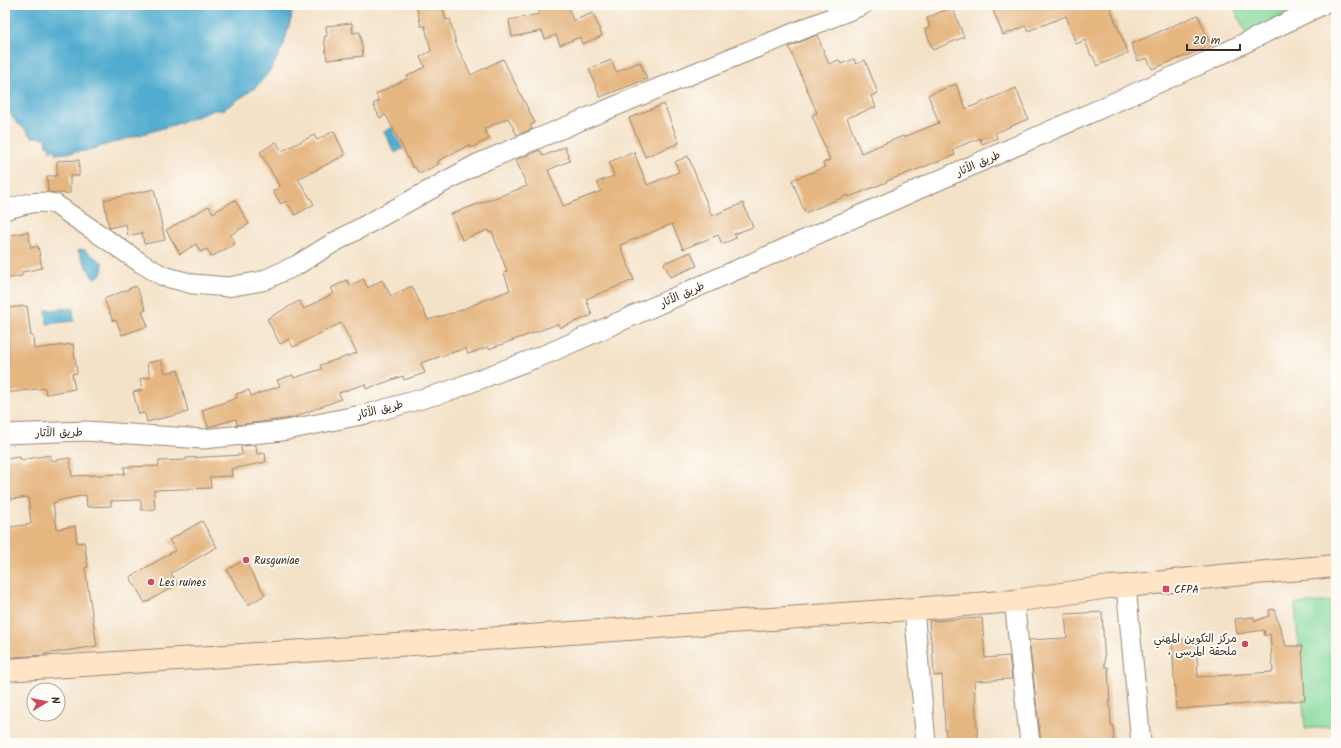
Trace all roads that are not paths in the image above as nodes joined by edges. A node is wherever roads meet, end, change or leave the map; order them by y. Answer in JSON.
{"nodes":[{"id":1,"x":863,"y":5,"type":"edge"},
{"id":2,"x":1322,"y":5,"type":"edge"},
{"id":3,"x":5,"y":210,"type":"edge"},
{"id":4,"x":5,"y":434,"type":"edge"},
{"id":5,"x":1336,"y":566,"type":"edge"},
{"id":6,"x":1126,"y":586,"type":"junction"},
{"id":7,"x":1014,"y":601,"type":"junction"},
{"id":8,"x":914,"y":609,"type":"junction"},
{"id":9,"x":5,"y":670,"type":"edge"},
{"id":10,"x":926,"y":743,"type":"edge"},
{"id":11,"x":1030,"y":743,"type":"edge"},
{"id":12,"x":1141,"y":743,"type":"edge"}],
"edges":[{"from":1,"to":3,"type":"street"},
{"from":2,"to":4,"type":"street","name":"طريق الآثار"},
{"from":5,"to":6,"type":"main road"},
{"from":6,"to":7,"type":"main road"},
{"from":6,"to":12,"type":"street"},
{"from":7,"to":8,"type":"main road"},
{"from":7,"to":11,"type":"street"},
{"from":8,"to":9,"type":"main road"},
{"from":8,"to":10,"type":"street"}]}
